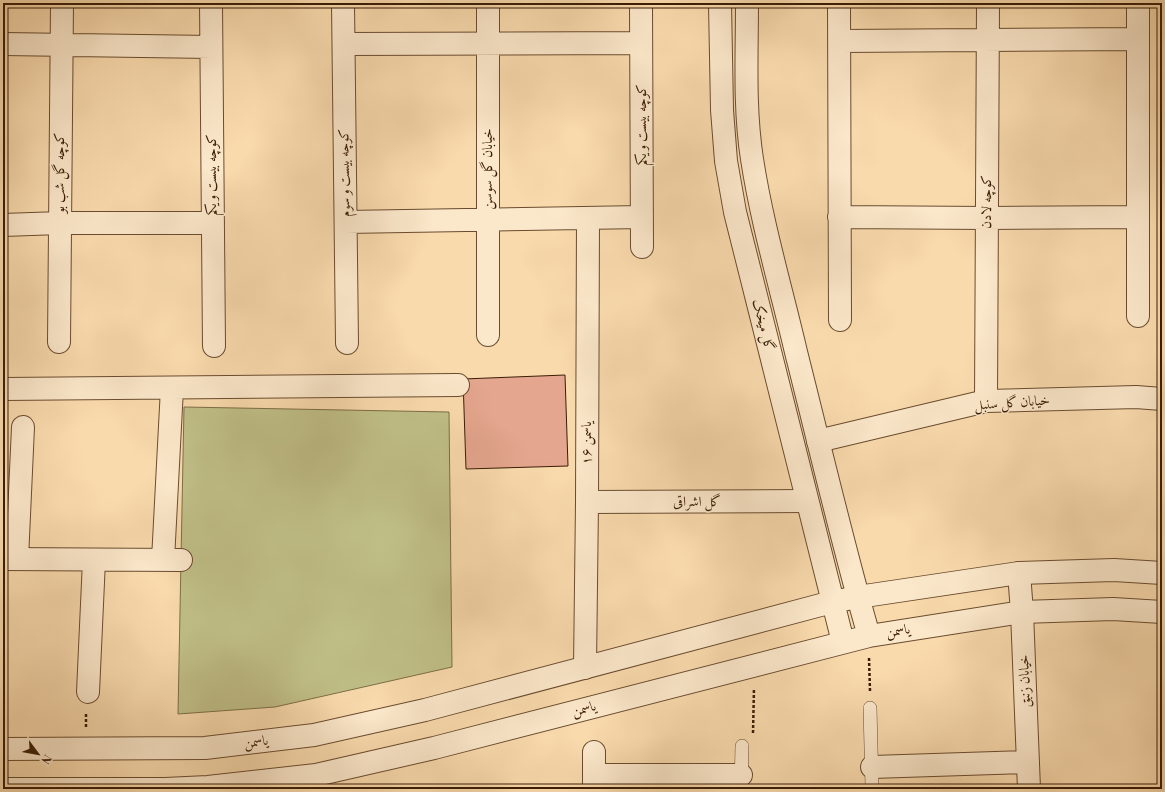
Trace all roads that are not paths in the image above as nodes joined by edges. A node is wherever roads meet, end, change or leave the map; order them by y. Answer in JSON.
{"nodes":[{"id":1,"x":62,"y":3,"type":"edge"},
{"id":2,"x":211,"y":3,"type":"edge"},
{"id":3,"x":343,"y":3,"type":"edge"},
{"id":4,"x":488,"y":3,"type":"edge"},
{"id":5,"x":641,"y":3,"type":"edge"},
{"id":6,"x":720,"y":3,"type":"edge"},
{"id":7,"x":747,"y":3,"type":"edge"},
{"id":8,"x":839,"y":3,"type":"edge"},
{"id":9,"x":988,"y":3,"type":"edge"},
{"id":10,"x":1138,"y":3,"type":"edge"},
{"id":11,"x":1138,"y":39,"type":"junction"},
{"id":12,"x":988,"y":40,"type":"junction"},
{"id":13,"x":840,"y":41,"type":"junction"},
{"id":14,"x":488,"y":43,"type":"junction"},
{"id":15,"x":642,"y":43,"type":"junction"},
{"id":16,"x":3,"y":44,"type":"edge"},
{"id":17,"x":344,"y":44,"type":"junction"},
{"id":18,"x":61,"y":45,"type":"junction"},
{"id":19,"x":211,"y":47,"type":"junction"},
{"id":20,"x":642,"y":217,"type":"junction"},
{"id":21,"x":839,"y":217,"type":"junction"},
{"id":22,"x":1138,"y":217,"type":"junction"},
{"id":23,"x":588,"y":218,"type":"junction"},
{"id":24,"x":987,"y":218,"type":"junction"},
{"id":25,"x":488,"y":219,"type":"junction"},
{"id":26,"x":346,"y":222,"type":"junction"},
{"id":27,"x":60,"y":223,"type":"junction"},
{"id":28,"x":213,"y":223,"type":"junction"},
{"id":29,"x":3,"y":225,"type":"edge"},
{"id":30,"x":642,"y":247,"type":"dead end"},
{"id":31,"x":1138,"y":316,"type":"dead end"},
{"id":32,"x":840,"y":320,"type":"dead end"},
{"id":33,"x":488,"y":335,"type":"dead end"},
{"id":34,"x":59,"y":342,"type":"dead end"},
{"id":35,"x":347,"y":343,"type":"dead end"},
{"id":36,"x":214,"y":346,"type":"dead end"},
{"id":37,"x":458,"y":385,"type":"dead end"},
{"id":38,"x":172,"y":388,"type":"junction"},
{"id":39,"x":3,"y":389,"type":"edge"},
{"id":40,"x":1162,"y":399,"type":"edge"},
{"id":41,"x":986,"y":401,"type":"junction"},
{"id":42,"x":23,"y":427,"type":"dead end"},
{"id":43,"x":818,"y":441,"type":"junction"},
{"id":44,"x":794,"y":447,"type":"junction"},
{"id":45,"x":807,"y":501,"type":"junction"},
{"id":46,"x":587,"y":502,"type":"junction"},
{"id":47,"x":10,"y":559,"type":"edge"},
{"id":48,"x":94,"y":560,"type":"junction"},
{"id":49,"x":1019,"y":573,"type":"junction"},
{"id":50,"x":1162,"y":573,"type":"edge"},
{"id":51,"x":858,"y":597,"type":"junction"},
{"id":52,"x":832,"y":602,"type":"junction"},
{"id":53,"x":1022,"y":612,"type":"junction"},
{"id":54,"x":1162,"y":612,"type":"edge"},
{"id":55,"x":869,"y":636,"type":"junction"},
{"id":56,"x":843,"y":642,"type":"junction"},
{"id":57,"x":585,"y":668,"type":"junction"},
{"id":58,"x":88,"y":692,"type":"road end"},
{"id":59,"x":870,"y":708,"type":"road end"},
{"id":60,"x":742,"y":746,"type":"road end"},
{"id":61,"x":3,"y":749,"type":"edge"},
{"id":62,"x":594,"y":752,"type":"dead end"},
{"id":63,"x":1028,"y":762,"type":"junction"},
{"id":64,"x":872,"y":776,"type":"joint"},
{"id":65,"x":594,"y":782,"type":"edge"},
{"id":66,"x":741,"y":782,"type":"edge"},
{"id":67,"x":3,"y":789,"type":"edge"},
{"id":68,"x":1029,"y":789,"type":"edge"}],
"edges":[{"from":1,"to":18,"type":"street","name":"کوچه گل شب بو"},
{"from":2,"to":19,"type":"street","name":"کوچه بیست و یکم"},
{"from":3,"to":17,"type":"street","name":"کوچه بیست و سوم"},
{"from":4,"to":14,"type":"street","name":"خیابان گل سوسن"},
{"from":5,"to":15,"type":"street","name":"کوچه بیست و یکم"},
{"from":6,"to":44,"type":"street","name":"گل میخک"},
{"from":7,"to":43,"type":"street","name":"گل میخک"},
{"from":8,"to":13,"type":"street"},
{"from":9,"to":12,"type":"street","name":"کوچه لادن"},
{"from":10,"to":11,"type":"street"},
{"from":11,"to":12,"type":"street"},
{"from":11,"to":22,"type":"street"},
{"from":12,"to":13,"type":"street"},
{"from":12,"to":24,"type":"street","name":"کوچه لادن"},
{"from":13,"to":21,"type":"street"},
{"from":14,"to":15,"type":"street"},
{"from":14,"to":17,"type":"street"},
{"from":14,"to":25,"type":"street","name":"خیابان گل سوسن"},
{"from":15,"to":20,"type":"street","name":"کوچه بیست و یکم"},
{"from":16,"to":18,"type":"street"},
{"from":17,"to":26,"type":"street","name":"کوچه بیست و سوم"},
{"from":18,"to":19,"type":"street"},
{"from":18,"to":27,"type":"street","name":"کوچه گل شب بو"},
{"from":19,"to":28,"type":"street","name":"کوچه بیست و یکم"},
{"from":20,"to":23,"type":"street"},
{"from":20,"to":30,"type":"street","name":"کوچه بیست و یکم"},
{"from":21,"to":24,"type":"street"},
{"from":21,"to":32,"type":"street"},
{"from":22,"to":24,"type":"street"},
{"from":22,"to":31,"type":"street"},
{"from":23,"to":25,"type":"street"},
{"from":23,"to":46,"type":"street","name":"یاسمن ۱۶"},
{"from":24,"to":41,"type":"street","name":"کوچه لادن"},
{"from":25,"to":26,"type":"street"},
{"from":25,"to":33,"type":"street","name":"خیابان گل سوسن"},
{"from":26,"to":35,"type":"street","name":"کوچه بیست و سوم"},
{"from":27,"to":28,"type":"street"},
{"from":27,"to":29,"type":"street"},
{"from":27,"to":34,"type":"street","name":"کوچه گل شب بو"},
{"from":28,"to":36,"type":"street","name":"کوچه بیست و یکم"},
{"from":37,"to":38,"type":"street"},
{"from":38,"to":39,"type":"street"},
{"from":38,"to":48,"type":"street"},
{"from":40,"to":41,"type":"street","name":"خیابان گل سنبل"},
{"from":41,"to":43,"type":"street","name":"خیابان گل سنبل"},
{"from":42,"to":47,"type":"street"},
{"from":43,"to":44,"type":"street","name":"خیابان گل سنبل"},
{"from":43,"to":51,"type":"street","name":"گل میخک"},
{"from":44,"to":45,"type":"street","name":"گل میخک"},
{"from":45,"to":46,"type":"street","name":"گل اشراقی"},
{"from":45,"to":52,"type":"street","name":"گل میخک"},
{"from":46,"to":57,"type":"street","name":"یاسمن ۱۶"},
{"from":47,"to":48,"type":"street"},
{"from":48,"to":58,"type":"street"},
{"from":49,"to":50,"type":"street","name":"یاسمن"},
{"from":49,"to":51,"type":"street","name":"یاسمن"},
{"from":49,"to":53,"type":"street","name":"خیابان زنبق"},
{"from":51,"to":52,"type":"street","name":"یاسمن"},
{"from":51,"to":55,"type":"street","name":"گل میخک"},
{"from":52,"to":56,"type":"street","name":"گل میخک"},
{"from":52,"to":57,"type":"street","name":"یاسمن"},
{"from":53,"to":54,"type":"street","name":"یاسمن"},
{"from":53,"to":55,"type":"street","name":"یاسمن"},
{"from":53,"to":63,"type":"street","name":"خیابان زنبق"},
{"from":55,"to":56,"type":"street","name":"یاسمن"},
{"from":56,"to":67,"type":"street","name":"یاسمن"},
{"from":57,"to":61,"type":"street","name":"یاسمن"},
{"from":59,"to":64,"type":"lane"},
{"from":60,"to":66,"type":"lane"},
{"from":62,"to":65,"type":"street"},
{"from":63,"to":64,"type":"street"},
{"from":63,"to":68,"type":"street","name":"خیابان زنبق"},
{"from":65,"to":66,"type":"street"}]}
